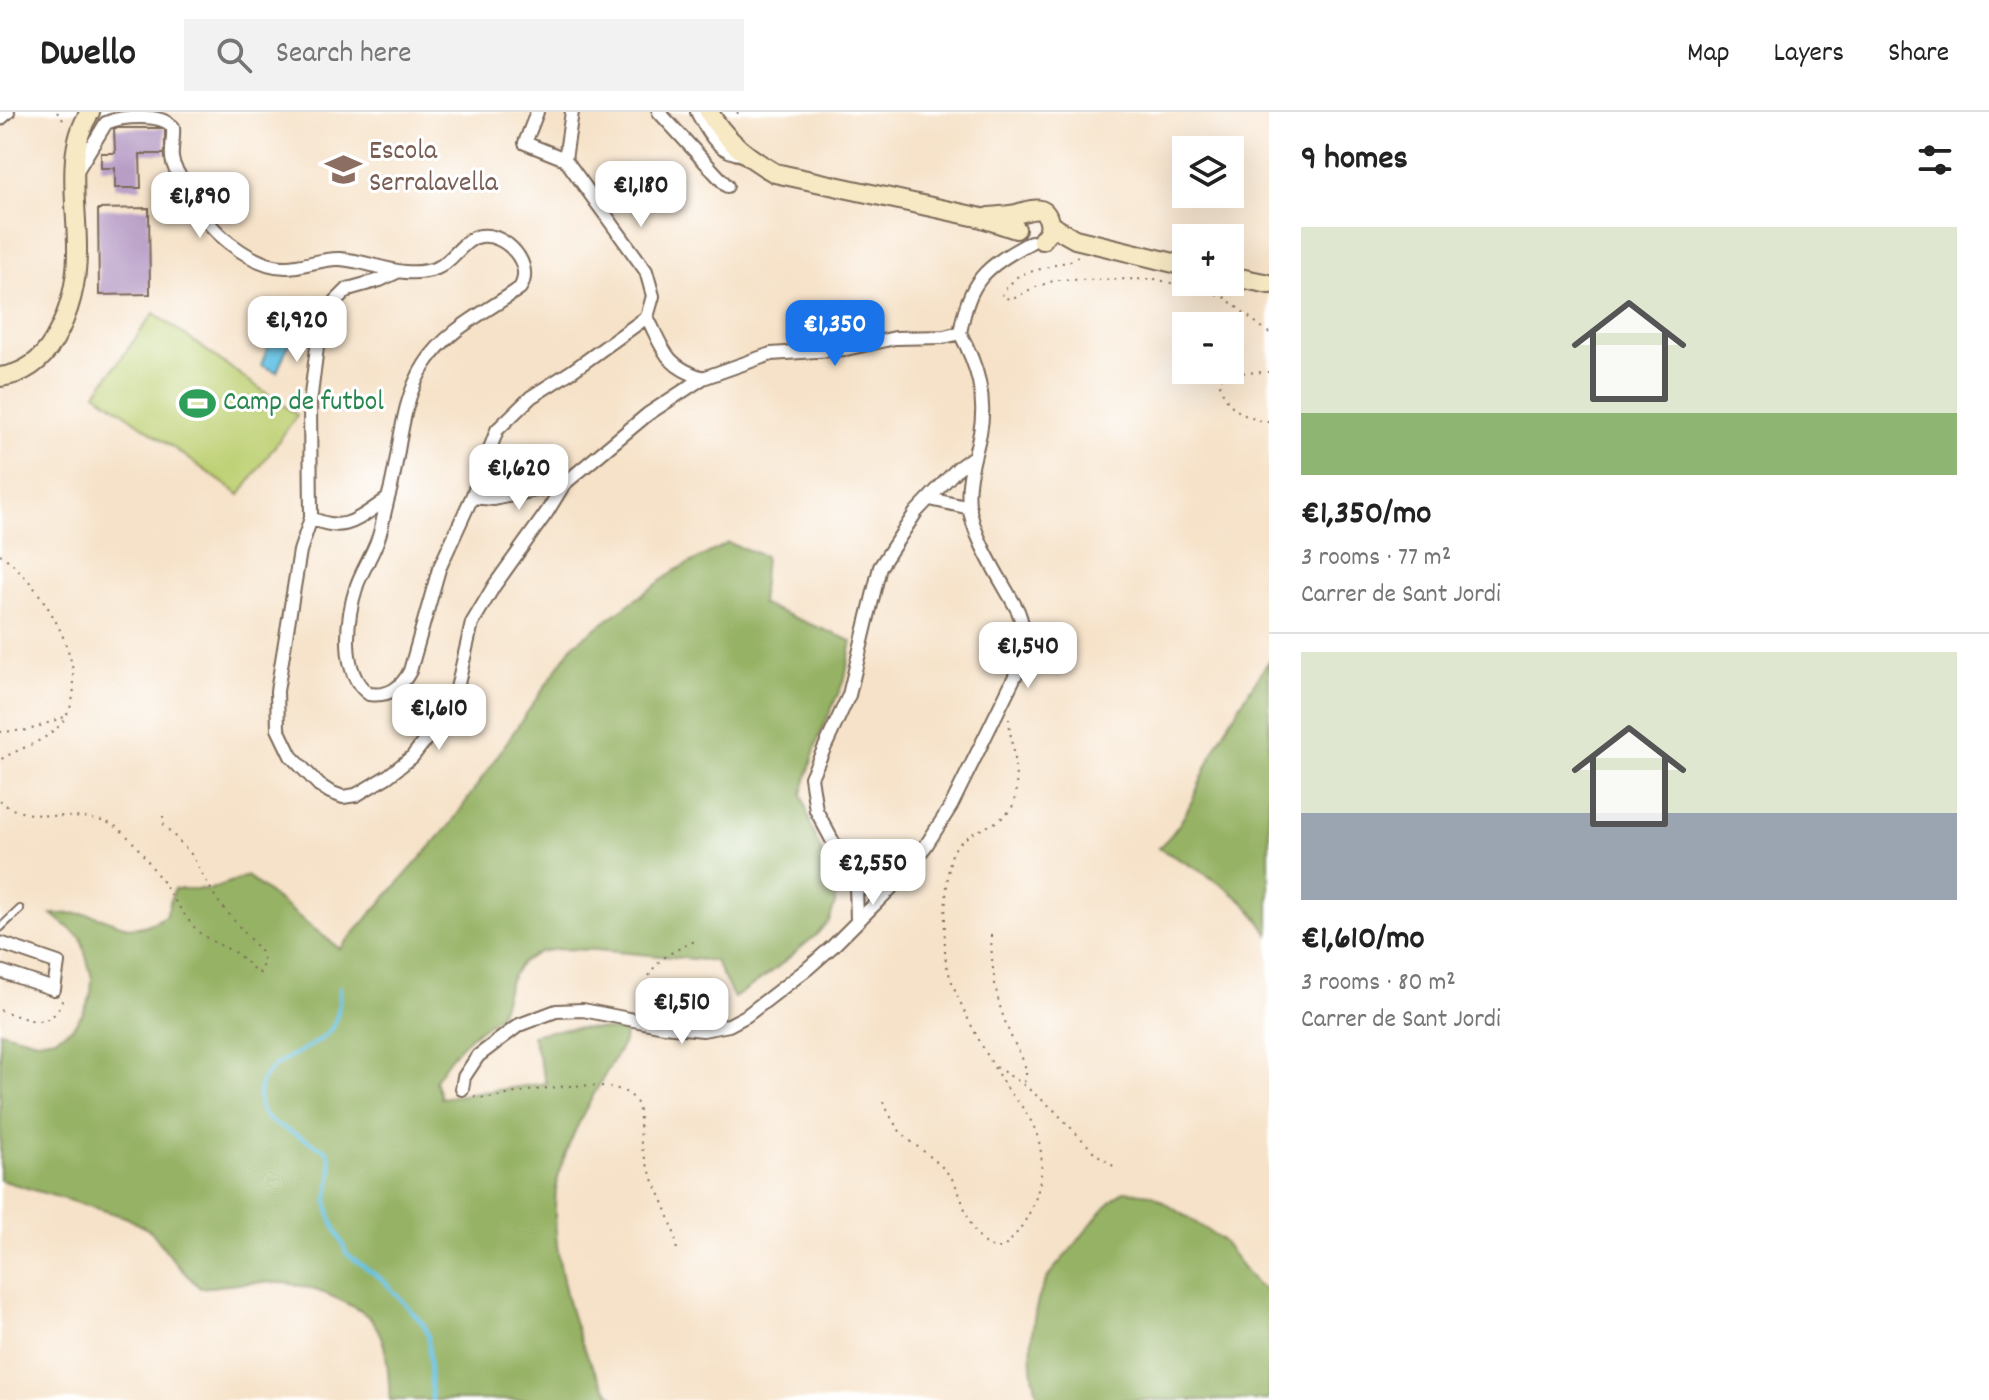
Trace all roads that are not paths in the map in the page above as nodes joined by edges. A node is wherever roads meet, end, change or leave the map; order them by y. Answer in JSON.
{"nodes":[{"id":1,"x":8,"y":112,"type":"edge"},
{"id":2,"x":90,"y":112,"type":"edge"},
{"id":3,"x":537,"y":112,"type":"edge"},
{"id":4,"x":572,"y":112,"type":"edge"},
{"id":5,"x":659,"y":112,"type":"edge"},
{"id":6,"x":697,"y":112,"type":"edge"},
{"id":7,"x":709,"y":112,"type":"edge"},
{"id":8,"x":0,"y":119,"type":"edge"},
{"id":9,"x":747,"y":155,"type":"junction"},
{"id":10,"x":565,"y":159,"type":"junction"},
{"id":11,"x":76,"y":172,"type":"junction"},
{"id":12,"x":727,"y":186,"type":"dead end"},
{"id":13,"x":1030,"y":230,"type":"junction"},
{"id":14,"x":1172,"y":263,"type":"edge"},
{"id":15,"x":397,"y":272,"type":"junction"},
{"id":16,"x":1244,"y":279,"type":"edge"},
{"id":17,"x":1269,"y":284,"type":"edge"},
{"id":18,"x":647,"y":317,"type":"junction"},
{"id":19,"x":960,"y":333,"type":"junction"},
{"id":20,"x":0,"y":377,"type":"edge"},
{"id":21,"x":703,"y":378,"type":"junction"},
{"id":22,"x":972,"y":458,"type":"junction"},
{"id":23,"x":564,"y":484,"type":"junction"},
{"id":24,"x":472,"y":497,"type":"junction"},
{"id":25,"x":930,"y":499,"type":"junction"},
{"id":26,"x":386,"y":500,"type":"junction"},
{"id":27,"x":970,"y":508,"type":"junction"},
{"id":28,"x":311,"y":518,"type":"junction"},
{"id":29,"x":856,"y":885,"type":"junction"},
{"id":30,"x":891,"y":888,"type":"junction"},
{"id":31,"x":20,"y":909,"type":"dead end"},
{"id":32,"x":857,"y":920,"type":"junction"},
{"id":33,"x":0,"y":928,"type":"edge"},
{"id":34,"x":0,"y":943,"type":"edge"},
{"id":35,"x":0,"y":971,"type":"edge"},
{"id":36,"x":462,"y":1089,"type":"road end"}],
"edges":[{"from":1,"to":8,"type":"street"},
{"from":2,"to":11,"type":"street"},
{"from":3,"to":10,"type":"street"},
{"from":4,"to":10,"type":"street"},
{"from":5,"to":12,"type":"street"},
{"from":6,"to":9,"type":"street"},
{"from":7,"to":9,"type":"street"},
{"from":9,"to":13,"type":"street"},
{"from":10,"to":18,"type":"street"},
{"from":11,"to":15,"type":"street"},
{"from":11,"to":20,"type":"street"},
{"from":13,"to":14,"type":"street"},
{"from":13,"to":19,"type":"street"},
{"from":15,"to":26,"type":"street"},
{"from":15,"to":28,"type":"street"},
{"from":16,"to":17,"type":"street"},
{"from":18,"to":21,"type":"street"},
{"from":18,"to":24,"type":"street"},
{"from":19,"to":21,"type":"street"},
{"from":19,"to":22,"type":"street"},
{"from":21,"to":23,"type":"street"},
{"from":22,"to":25,"type":"street"},
{"from":22,"to":27,"type":"street"},
{"from":23,"to":24,"type":"street"},
{"from":23,"to":28,"type":"street"},
{"from":24,"to":26,"type":"street"},
{"from":25,"to":27,"type":"street"},
{"from":25,"to":29,"type":"street"},
{"from":26,"to":28,"type":"street"},
{"from":27,"to":30,"type":"street"},
{"from":29,"to":30,"type":"street"},
{"from":29,"to":32,"type":"street"},
{"from":30,"to":32,"type":"street"},
{"from":31,"to":33,"type":"lane"},
{"from":32,"to":36,"type":"street"},
{"from":34,"to":35,"type":"street"}]}
